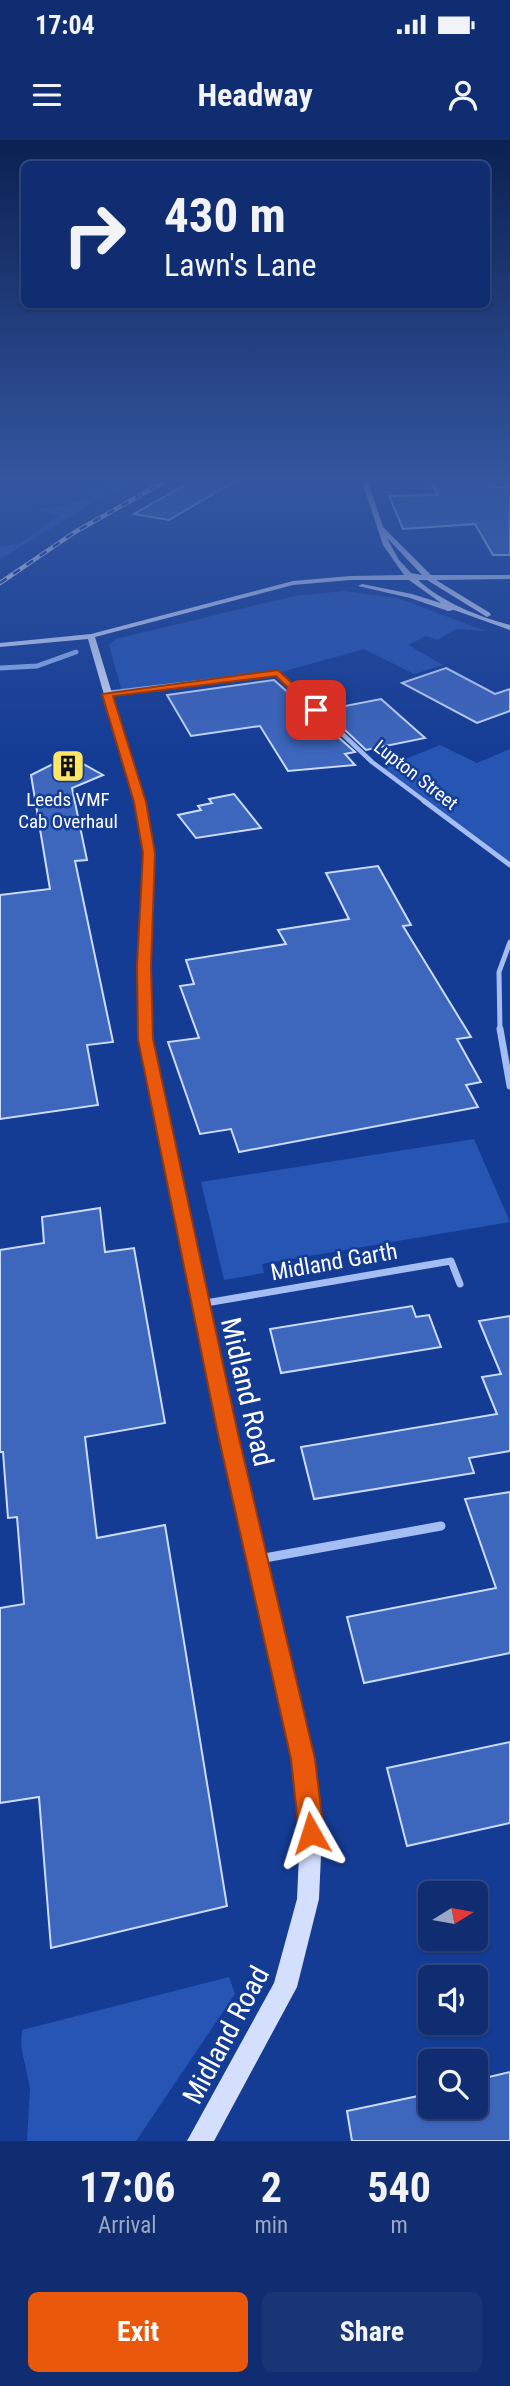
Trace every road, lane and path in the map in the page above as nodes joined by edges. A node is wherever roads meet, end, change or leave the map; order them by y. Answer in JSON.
{"nodes":[{"id":1,"x":385,"y":571,"type":"edge"},
{"id":2,"x":404,"y":571,"type":"edge"},
{"id":3,"x":423,"y":571,"type":"edge"},
{"id":4,"x":350,"y":578,"type":"junction"},
{"id":5,"x":410,"y":578,"type":"junction"},
{"id":6,"x":430,"y":579,"type":"junction"},
{"id":7,"x":510,"y":579,"type":"edge"},
{"id":8,"x":489,"y":585,"type":"junction"},
{"id":9,"x":359,"y":586,"type":"junction"},
{"id":10,"x":422,"y":586,"type":"junction"},
{"id":11,"x":445,"y":586,"type":"junction"},
{"id":12,"x":273,"y":588,"type":"junction"},
{"id":13,"x":474,"y":595,"type":"junction"},
{"id":14,"x":472,"y":615,"type":"junction"},
{"id":15,"x":510,"y":628,"type":"edge"},
{"id":16,"x":90,"y":636,"type":"junction"},
{"id":17,"x":0,"y":645,"type":"edge"},
{"id":18,"x":107,"y":694,"type":"junction"},
{"id":19,"x":510,"y":866,"type":"edge"},
{"id":20,"x":510,"y":942,"type":"edge"},
{"id":21,"x":510,"y":1086,"type":"edge"},
{"id":22,"x":460,"y":1284,"type":"dead end"},
{"id":23,"x":200,"y":1304,"type":"junction"},
{"id":24,"x":441,"y":1526,"type":"dead end"},
{"id":25,"x":258,"y":1559,"type":"junction"},
{"id":26,"x":200,"y":2141,"type":"edge"}],
"edges":[{"from":1,"to":4,"type":"street"},
{"from":2,"to":5,"type":"street"},
{"from":3,"to":6,"type":"street"},
{"from":4,"to":5,"type":"street"},
{"from":4,"to":12,"type":"street"},
{"from":5,"to":6,"type":"street"},
{"from":5,"to":10,"type":"street"},
{"from":6,"to":7,"type":"street"},
{"from":6,"to":11,"type":"street"},
{"from":7,"to":8,"type":"street"},
{"from":8,"to":11,"type":"street"},
{"from":8,"to":13,"type":"street"},
{"from":9,"to":10,"type":"street"},
{"from":9,"to":12,"type":"street"},
{"from":9,"to":14,"type":"street"},
{"from":10,"to":11,"type":"street"},
{"from":10,"to":14,"type":"street"},
{"from":11,"to":13,"type":"street"},
{"from":12,"to":16,"type":"street"},
{"from":13,"to":15,"type":"street"},
{"from":14,"to":15,"type":"street"},
{"from":16,"to":17,"type":"street"},
{"from":16,"to":18,"type":"street","name":"Midland Road"},
{"from":18,"to":19,"type":"street","name":"Lupton Street"},
{"from":18,"to":23,"type":"street","name":"Midland Road"},
{"from":20,"to":21,"type":"street"},
{"from":22,"to":23,"type":"street","name":"Midland Garth"},
{"from":23,"to":25,"type":"street","name":"Midland Road"},
{"from":24,"to":25,"type":"street"},
{"from":25,"to":26,"type":"street","name":"Midland Road"}]}
